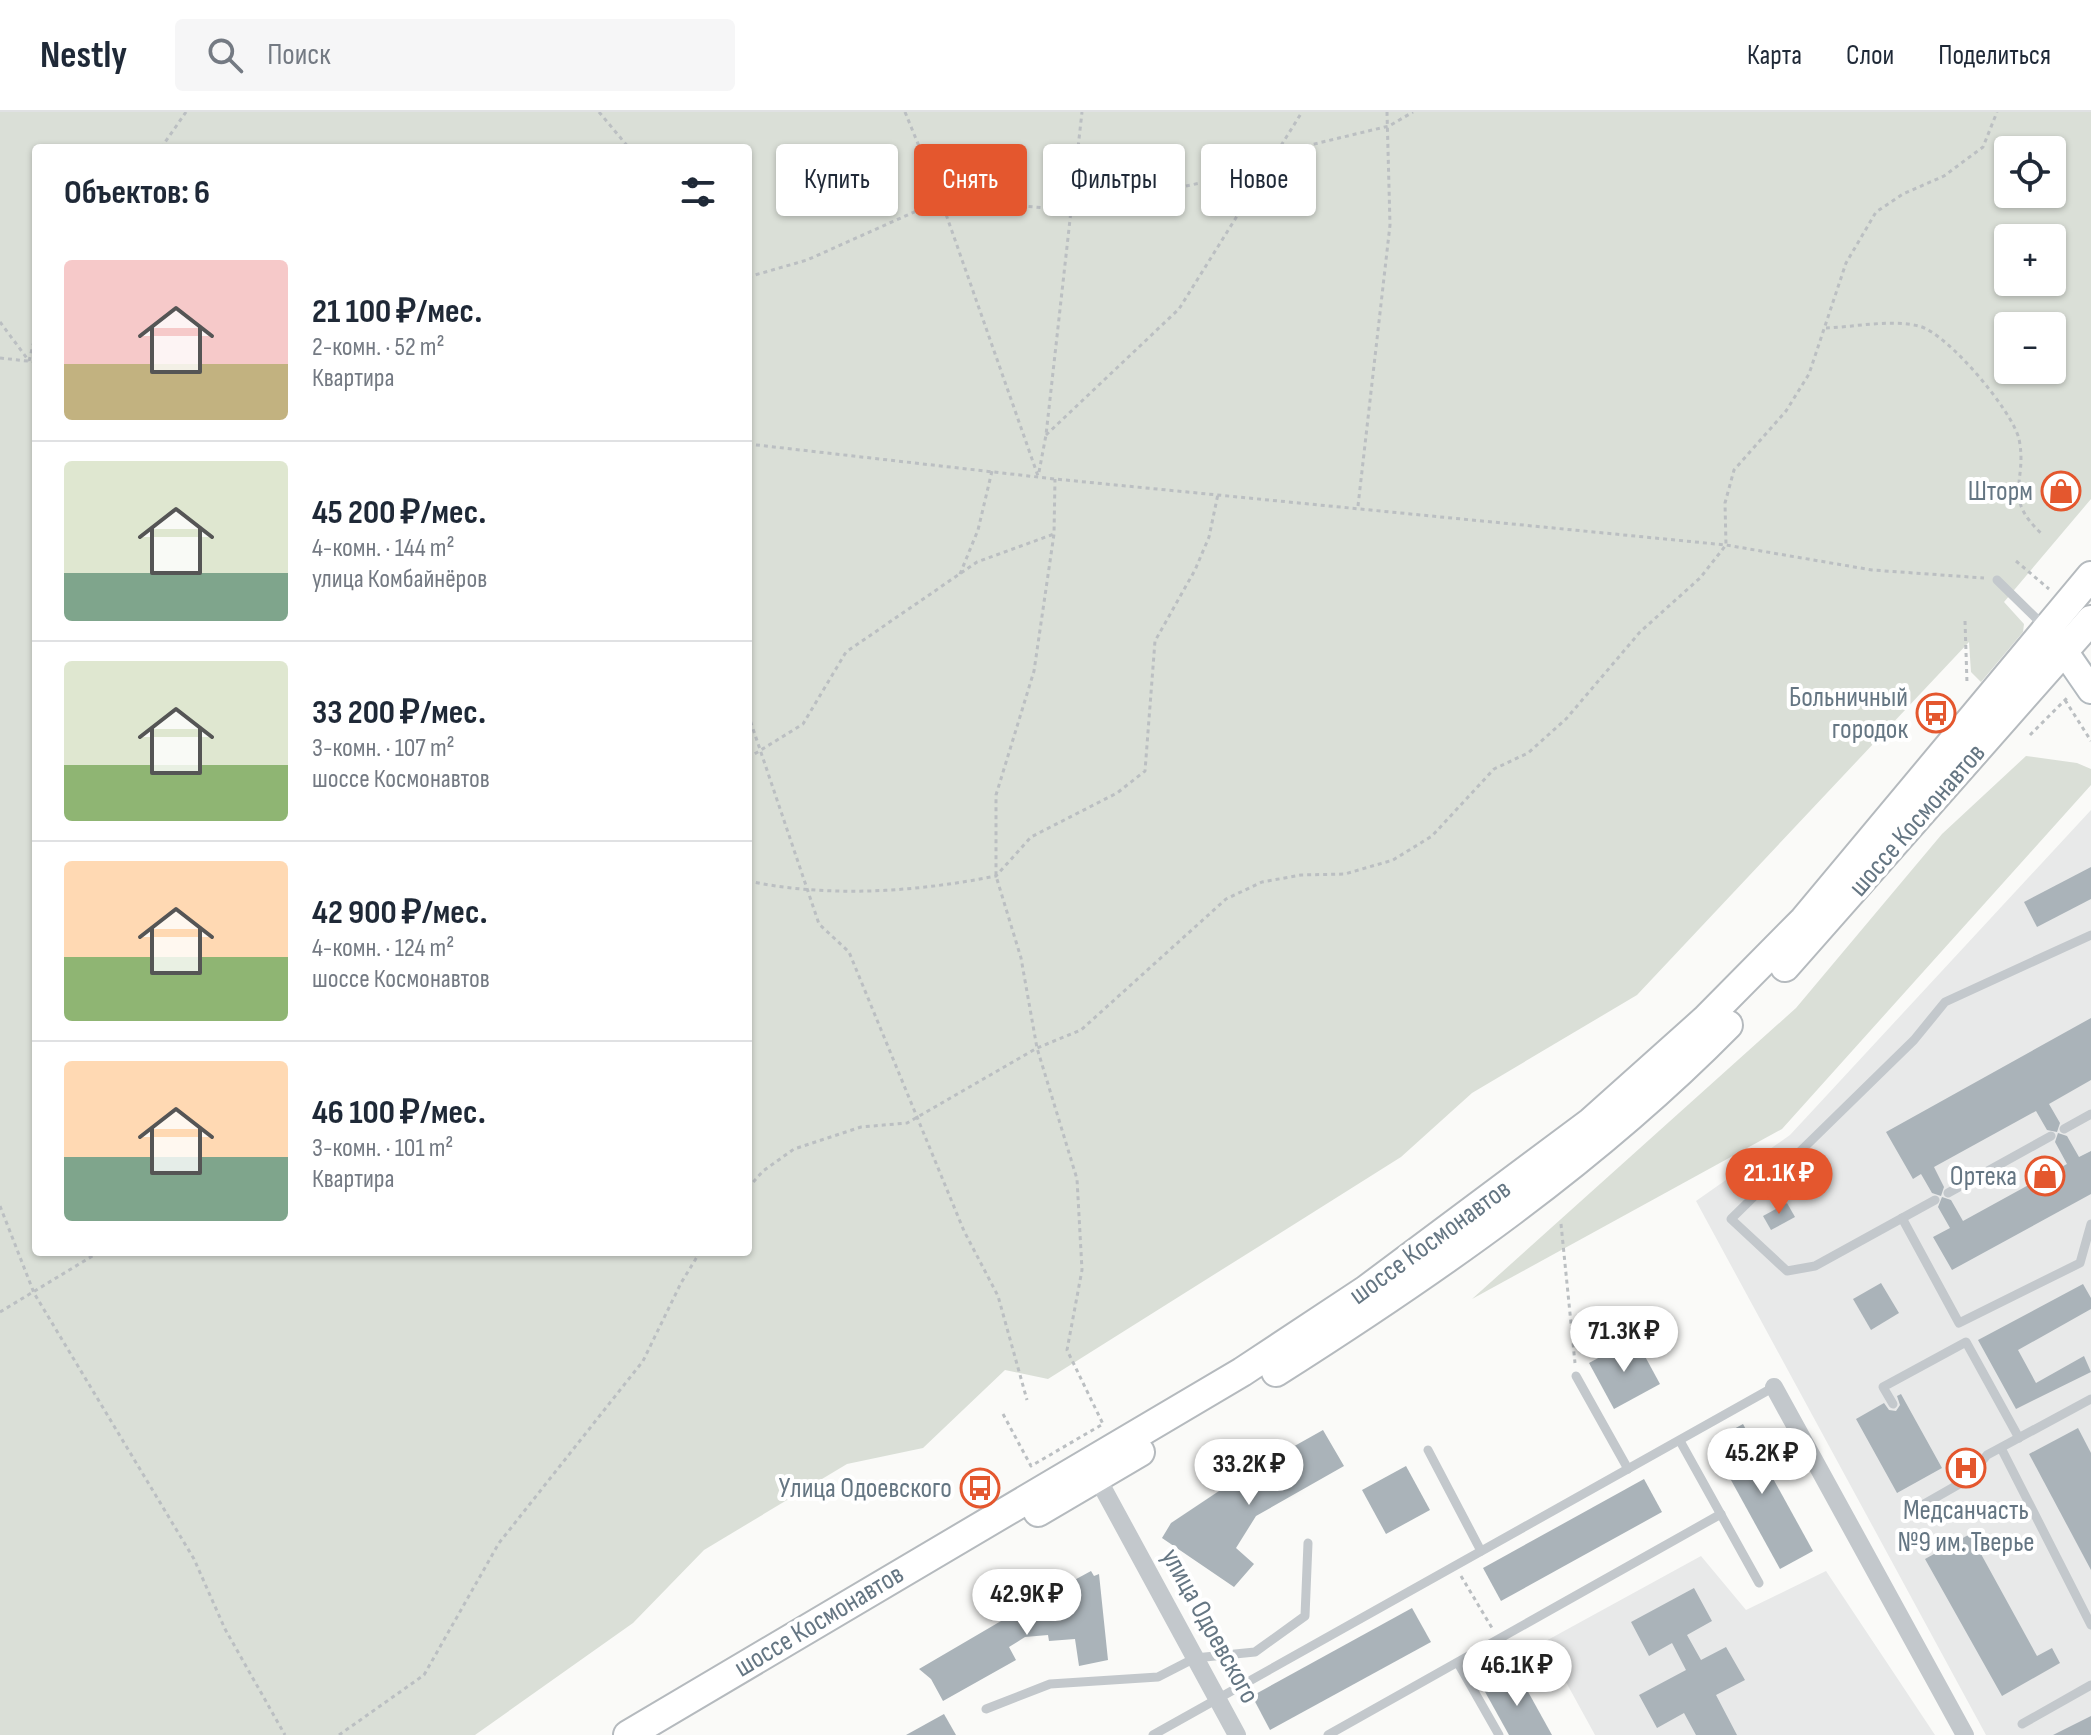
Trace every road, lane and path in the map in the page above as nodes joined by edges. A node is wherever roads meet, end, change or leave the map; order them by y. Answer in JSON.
{"nodes":[{"id":1,"x":186,"y":112,"type":"edge"},
{"id":2,"x":599,"y":112,"type":"edge"},
{"id":3,"x":905,"y":112,"type":"edge"},
{"id":4,"x":1082,"y":112,"type":"edge"},
{"id":5,"x":1302,"y":112,"type":"edge"},
{"id":6,"x":1387,"y":112,"type":"edge"},
{"id":7,"x":1413,"y":112,"type":"edge"},
{"id":8,"x":1997,"y":112,"type":"edge"},
{"id":9,"x":1389,"y":126,"type":"junction"},
{"id":10,"x":164,"y":144,"type":"edge"},
{"id":11,"x":626,"y":144,"type":"edge"},
{"id":12,"x":918,"y":144,"type":"edge"},
{"id":13,"x":1078,"y":144,"type":"edge"},
{"id":14,"x":1283,"y":144,"type":"edge"},
{"id":15,"x":1314,"y":144,"type":"edge"},
{"id":16,"x":914,"y":212,"type":"edge"},
{"id":17,"x":947,"y":216,"type":"edge"},
{"id":18,"x":1069,"y":216,"type":"edge"},
{"id":19,"x":1238,"y":216,"type":"edge"},
{"id":20,"x":752,"y":276,"type":"edge"},
{"id":21,"x":0,"y":322,"type":"edge"},
{"id":22,"x":1826,"y":328,"type":"junction"},
{"id":23,"x":32,"y":349,"type":"edge"},
{"id":24,"x":0,"y":358,"type":"edge"},
{"id":25,"x":29,"y":361,"type":"junction"},
{"id":26,"x":32,"y":361,"type":"edge"},
{"id":27,"x":1046,"y":435,"type":"junction"},
{"id":28,"x":752,"y":444,"type":"edge"},
{"id":29,"x":992,"y":471,"type":"junction"},
{"id":30,"x":1038,"y":476,"type":"junction"},
{"id":31,"x":1055,"y":479,"type":"junction"},
{"id":32,"x":1218,"y":494,"type":"junction"},
{"id":33,"x":1358,"y":508,"type":"junction"},
{"id":34,"x":1054,"y":534,"type":"junction"},
{"id":35,"x":2042,"y":534,"type":"dead end"},
{"id":36,"x":1726,"y":545,"type":"junction"},
{"id":37,"x":2016,"y":561,"type":"dead end"},
{"id":38,"x":2091,"y":576,"type":"edge"},
{"id":39,"x":959,"y":577,"type":"junction"},
{"id":40,"x":1997,"y":580,"type":"joint"},
{"id":41,"x":2054,"y":594,"type":"dead end"},
{"id":42,"x":2091,"y":620,"type":"edge"},
{"id":43,"x":1965,"y":621,"type":"dead end"},
{"id":44,"x":2057,"y":640,"type":"junction"},
{"id":45,"x":1967,"y":683,"type":"dead end"},
{"id":46,"x":2089,"y":686,"type":"edge"},
{"id":47,"x":2065,"y":699,"type":"junction"},
{"id":48,"x":752,"y":726,"type":"edge"},
{"id":49,"x":2030,"y":735,"type":"dead end"},
{"id":50,"x":2091,"y":741,"type":"edge"},
{"id":51,"x":760,"y":751,"type":"junction"},
{"id":52,"x":752,"y":756,"type":"edge"},
{"id":53,"x":996,"y":876,"type":"junction"},
{"id":54,"x":752,"y":882,"type":"edge"},
{"id":55,"x":808,"y":888,"type":"junction"},
{"id":56,"x":2091,"y":935,"type":"edge"},
{"id":57,"x":1037,"y":1048,"type":"junction"},
{"id":58,"x":2091,"y":1114,"type":"edge"},
{"id":59,"x":917,"y":1119,"type":"junction"},
{"id":60,"x":2064,"y":1129,"type":"dead end"},
{"id":61,"x":2051,"y":1136,"type":"dead end"},
{"id":62,"x":752,"y":1183,"type":"edge"},
{"id":63,"x":1948,"y":1193,"type":"dead end"},
{"id":64,"x":1935,"y":1200,"type":"dead end"},
{"id":65,"x":0,"y":1206,"type":"edge"},
{"id":66,"x":1902,"y":1218,"type":"junction"},
{"id":67,"x":1561,"y":1224,"type":"dead end"},
{"id":68,"x":2091,"y":1224,"type":"edge"},
{"id":69,"x":93,"y":1256,"type":"edge"},
{"id":70,"x":698,"y":1256,"type":"edge"},
{"id":71,"x":34,"y":1293,"type":"junction"},
{"id":72,"x":0,"y":1312,"type":"edge"},
{"id":73,"x":1576,"y":1376,"type":"joint"},
{"id":74,"x":1774,"y":1387,"type":"joint"},
{"id":75,"x":2091,"y":1399,"type":"edge"},
{"id":76,"x":1027,"y":1400,"type":"dead end"},
{"id":77,"x":1893,"y":1404,"type":"dead end"},
{"id":78,"x":1003,"y":1414,"type":"dead end"},
{"id":79,"x":2019,"y":1438,"type":"junction"},
{"id":80,"x":1680,"y":1441,"type":"junction"},
{"id":81,"x":2001,"y":1448,"type":"junction"},
{"id":82,"x":1428,"y":1450,"type":"dead end"},
{"id":83,"x":1092,"y":1469,"type":"junction"},
{"id":84,"x":1628,"y":1469,"type":"junction"},
{"id":85,"x":1912,"y":1511,"type":"dead end"},
{"id":86,"x":1721,"y":1514,"type":"junction"},
{"id":87,"x":1308,"y":1543,"type":"dead end"},
{"id":88,"x":1481,"y":1551,"type":"junction"},
{"id":89,"x":1455,"y":1565,"type":"junction"},
{"id":90,"x":1759,"y":1583,"type":"dead end"},
{"id":91,"x":2091,"y":1625,"type":"edge"},
{"id":92,"x":1499,"y":1640,"type":"junction"},
{"id":93,"x":1195,"y":1658,"type":"junction"},
{"id":94,"x":1458,"y":1663,"type":"junction"},
{"id":95,"x":2091,"y":1685,"type":"edge"},
{"id":96,"x":1217,"y":1699,"type":"junction"},
{"id":97,"x":986,"y":1709,"type":"dead end"},
{"id":98,"x":2022,"y":1724,"type":"dead end"},
{"id":99,"x":285,"y":1735,"type":"edge"},
{"id":100,"x":339,"y":1735,"type":"edge"},
{"id":101,"x":628,"y":1735,"type":"edge"},
{"id":102,"x":663,"y":1735,"type":"edge"},
{"id":103,"x":1153,"y":1735,"type":"edge"},
{"id":104,"x":1237,"y":1735,"type":"edge"},
{"id":105,"x":1328,"y":1735,"type":"edge"},
{"id":106,"x":1499,"y":1735,"type":"edge"},
{"id":107,"x":1965,"y":1735,"type":"edge"}],
"edges":[{"from":1,"to":10,"type":"path"},
{"from":2,"to":11,"type":"path"},
{"from":3,"to":12,"type":"path"},
{"from":4,"to":13,"type":"path"},
{"from":5,"to":14,"type":"path"},
{"from":6,"to":9,"type":"path"},
{"from":7,"to":9,"type":"path"},
{"from":8,"to":22,"type":"path"},
{"from":9,"to":15,"type":"path"},
{"from":9,"to":33,"type":"path"},
{"from":16,"to":20,"type":"path"},
{"from":17,"to":30,"type":"path"},
{"from":18,"to":27,"type":"path"},
{"from":19,"to":27,"type":"path"},
{"from":21,"to":25,"type":"path"},
{"from":22,"to":35,"type":"path"},
{"from":22,"to":36,"type":"path"},
{"from":23,"to":25,"type":"path"},
{"from":24,"to":25,"type":"path"},
{"from":25,"to":26,"type":"path"},
{"from":27,"to":30,"type":"path"},
{"from":28,"to":29,"type":"path"},
{"from":29,"to":30,"type":"path"},
{"from":29,"to":39,"type":"path"},
{"from":30,"to":31,"type":"path"},
{"from":31,"to":32,"type":"path"},
{"from":31,"to":34,"type":"path"},
{"from":32,"to":33,"type":"path"},
{"from":32,"to":53,"type":"path"},
{"from":33,"to":36,"type":"path"},
{"from":34,"to":39,"type":"path"},
{"from":34,"to":53,"type":"path"},
{"from":36,"to":40,"type":"path"},
{"from":36,"to":57,"type":"path"},
{"from":37,"to":41,"type":"path"},
{"from":38,"to":44,"type":"main road","name":"шоссе Космонавтов"},
{"from":39,"to":51,"type":"path"},
{"from":40,"to":44,"type":"lane"},
{"from":42,"to":44,"type":"main road","name":"шоссе Космонавтов"},
{"from":43,"to":45,"type":"path"},
{"from":44,"to":46,"type":"street"},
{"from":44,"to":83,"type":"main road","name":"шоссе Космонавтов"},
{"from":46,"to":47,"type":"path"},
{"from":47,"to":49,"type":"path"},
{"from":47,"to":50,"type":"path"},
{"from":48,"to":51,"type":"path"},
{"from":51,"to":52,"type":"path"},
{"from":51,"to":55,"type":"path"},
{"from":53,"to":55,"type":"path"},
{"from":53,"to":57,"type":"path"},
{"from":54,"to":55,"type":"path"},
{"from":55,"to":59,"type":"path"},
{"from":56,"to":66,"type":"lane"},
{"from":57,"to":59,"type":"path"},
{"from":57,"to":78,"type":"path"},
{"from":58,"to":60,"type":"lane"},
{"from":59,"to":62,"type":"path"},
{"from":59,"to":76,"type":"path"},
{"from":61,"to":63,"type":"lane"},
{"from":64,"to":66,"type":"lane"},
{"from":65,"to":71,"type":"path"},
{"from":66,"to":68,"type":"lane"},
{"from":67,"to":73,"type":"path"},
{"from":69,"to":71,"type":"path"},
{"from":70,"to":100,"type":"path"},
{"from":71,"to":72,"type":"path"},
{"from":71,"to":99,"type":"path"},
{"from":73,"to":84,"type":"lane"},
{"from":74,"to":80,"type":"lane"},
{"from":74,"to":107,"type":"street"},
{"from":75,"to":79,"type":"lane"},
{"from":77,"to":79,"type":"lane"},
{"from":79,"to":81,"type":"lane"},
{"from":80,"to":84,"type":"lane"},
{"from":80,"to":86,"type":"lane"},
{"from":81,"to":85,"type":"lane"},
{"from":81,"to":91,"type":"lane"},
{"from":82,"to":88,"type":"lane"},
{"from":83,"to":93,"type":"street","name":"улица Одоевского"},
{"from":83,"to":101,"type":"main road","name":"шоссе Космонавтов"},
{"from":83,"to":102,"type":"main road","name":"шоссе Космонавтов"},
{"from":84,"to":88,"type":"lane"},
{"from":86,"to":90,"type":"lane"},
{"from":86,"to":92,"type":"lane"},
{"from":87,"to":93,"type":"lane"},
{"from":88,"to":89,"type":"lane"},
{"from":89,"to":92,"type":"path"},
{"from":89,"to":96,"type":"lane"},
{"from":92,"to":94,"type":"lane"},
{"from":93,"to":96,"type":"street","name":"улица Одоевского"},
{"from":93,"to":97,"type":"lane"},
{"from":94,"to":105,"type":"lane"},
{"from":94,"to":106,"type":"lane"},
{"from":95,"to":98,"type":"lane"},
{"from":96,"to":103,"type":"lane"},
{"from":96,"to":104,"type":"street","name":"улица Одоевского"}]}
